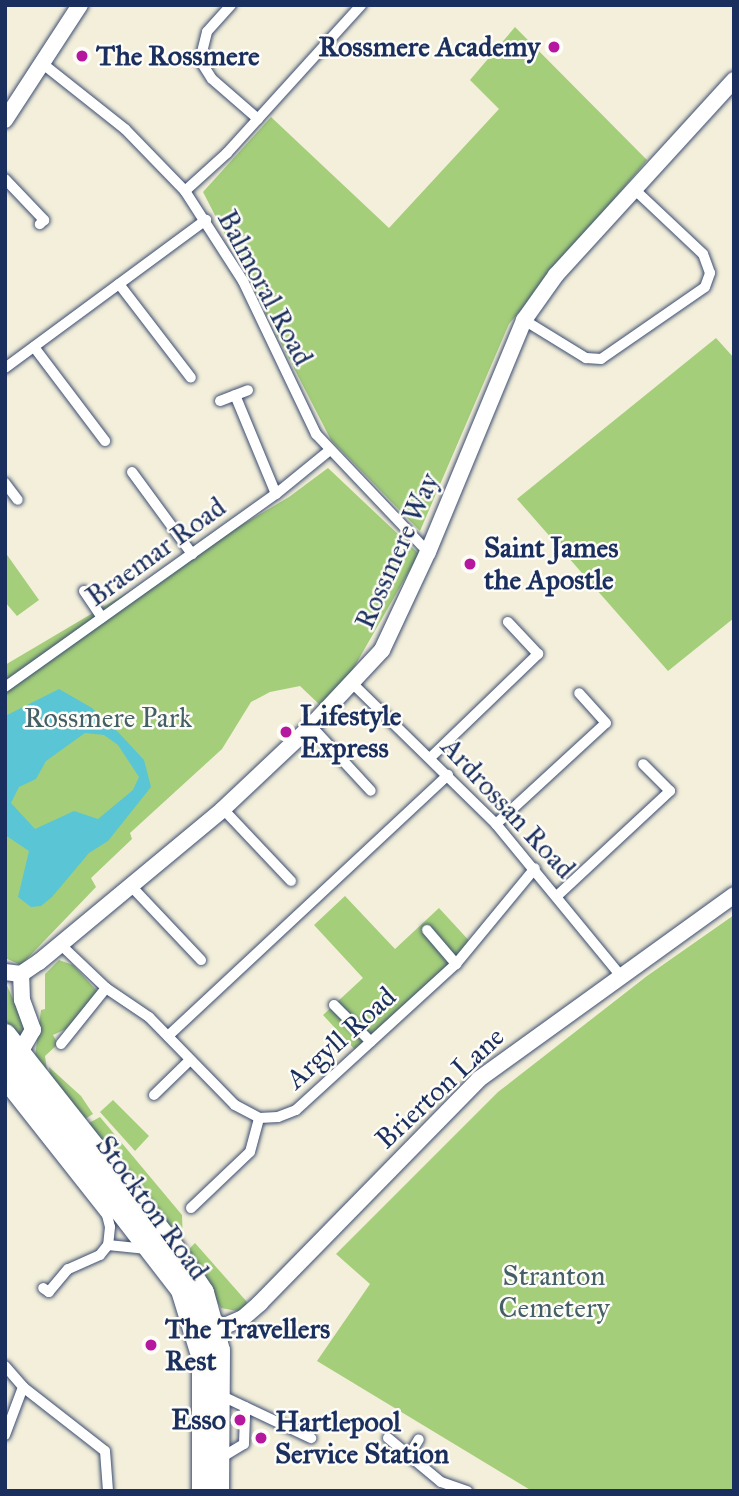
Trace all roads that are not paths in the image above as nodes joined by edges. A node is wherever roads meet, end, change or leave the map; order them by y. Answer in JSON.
{"nodes":[{"id":1,"x":80,"y":5,"type":"edge"},
{"id":2,"x":231,"y":5,"type":"edge"},
{"id":3,"x":361,"y":5,"type":"edge"},
{"id":4,"x":43,"y":64,"type":"junction"},
{"id":5,"x":734,"y":80,"type":"edge"},
{"id":6,"x":258,"y":119,"type":"junction"},
{"id":7,"x":5,"y":120,"type":"edge"},
{"id":8,"x":5,"y":179,"type":"edge"},
{"id":9,"x":634,"y":190,"type":"junction"},
{"id":10,"x":185,"y":191,"type":"junction"},
{"id":11,"x":206,"y":220,"type":"junction"},
{"id":12,"x":40,"y":224,"type":"dead end"},
{"id":13,"x":119,"y":284,"type":"junction"},
{"id":14,"x":524,"y":320,"type":"junction"},
{"id":15,"x":34,"y":347,"type":"junction"},
{"id":16,"x":5,"y":368,"type":"edge"},
{"id":17,"x":191,"y":378,"type":"dead end"},
{"id":18,"x":248,"y":390,"type":"dead end"},
{"id":19,"x":235,"y":395,"type":"junction"},
{"id":20,"x":220,"y":401,"type":"dead end"},
{"id":21,"x":105,"y":441,"type":"dead end"},
{"id":22,"x":330,"y":450,"type":"junction"},
{"id":23,"x":132,"y":472,"type":"dead end"},
{"id":24,"x":5,"y":483,"type":"edge"},
{"id":25,"x":276,"y":494,"type":"junction"},
{"id":26,"x":18,"y":500,"type":"dead end"},
{"id":27,"x":428,"y":552,"type":"junction"},
{"id":28,"x":192,"y":554,"type":"junction"},
{"id":29,"x":83,"y":591,"type":"dead end"},
{"id":30,"x":102,"y":618,"type":"junction"},
{"id":31,"x":508,"y":622,"type":"dead end"},
{"id":32,"x":351,"y":682,"type":"junction"},
{"id":33,"x":5,"y":687,"type":"edge"},
{"id":34,"x":579,"y":693,"type":"dead end"},
{"id":35,"x":311,"y":726,"type":"junction"},
{"id":36,"x":431,"y":757,"type":"junction"},
{"id":37,"x":643,"y":764,"type":"dead end"},
{"id":38,"x":448,"y":775,"type":"junction"},
{"id":39,"x":371,"y":791,"type":"dead end"},
{"id":40,"x":223,"y":809,"type":"junction"},
{"id":41,"x":496,"y":824,"type":"junction"},
{"id":42,"x":535,"y":868,"type":"junction"},
{"id":43,"x":291,"y":881,"type":"dead end"},
{"id":44,"x":131,"y":886,"type":"junction"},
{"id":45,"x":558,"y":895,"type":"junction"},
{"id":46,"x":734,"y":895,"type":"edge"},
{"id":47,"x":427,"y":930,"type":"dead end"},
{"id":48,"x":60,"y":944,"type":"junction"},
{"id":49,"x":201,"y":960,"type":"dead end"},
{"id":50,"x":456,"y":964,"type":"junction"},
{"id":51,"x":13,"y":973,"type":"edge"},
{"id":52,"x":620,"y":975,"type":"junction"},
{"id":53,"x":106,"y":988,"type":"junction"},
{"id":54,"x":334,"y":1005,"type":"dead end"},
{"id":55,"x":168,"y":1036,"type":"junction"},
{"id":56,"x":371,"y":1042,"type":"junction"},
{"id":57,"x":61,"y":1044,"type":"dead end"},
{"id":58,"x":8,"y":1050,"type":"edge"},
{"id":59,"x":190,"y":1060,"type":"junction"},
{"id":60,"x":5,"y":1086,"type":"edge"},
{"id":61,"x":155,"y":1095,"type":"dead end"},
{"id":62,"x":259,"y":1118,"type":"junction"},
{"id":63,"x":92,"y":1169,"type":"junction"},
{"id":64,"x":191,"y":1208,"type":"dead end"},
{"id":65,"x":108,"y":1245,"type":"junction"},
{"id":66,"x":154,"y":1250,"type":"junction"},
{"id":67,"x":43,"y":1288,"type":"dead end"},
{"id":68,"x":208,"y":1334,"type":"junction"},
{"id":69,"x":5,"y":1366,"type":"edge"},
{"id":70,"x":23,"y":1387,"type":"junction"},
{"id":71,"x":220,"y":1389,"type":"junction"},
{"id":72,"x":245,"y":1407,"type":"junction"},
{"id":73,"x":5,"y":1435,"type":"edge"},
{"id":74,"x":311,"y":1438,"type":"dead end"},
{"id":75,"x":388,"y":1438,"type":"dead end"},
{"id":76,"x":419,"y":1439,"type":"dead end"},
{"id":77,"x":410,"y":1454,"type":"junction"},
{"id":78,"x":219,"y":1460,"type":"junction"},
{"id":79,"x":108,"y":1491,"type":"edge"},
{"id":80,"x":202,"y":1491,"type":"edge"},
{"id":81,"x":218,"y":1491,"type":"edge"},
{"id":82,"x":467,"y":1491,"type":"edge"}],
"edges":[{"from":1,"to":4,"type":"street"},
{"from":2,"to":6,"type":"street"},
{"from":3,"to":6,"type":"street"},
{"from":4,"to":7,"type":"street"},
{"from":4,"to":10,"type":"street","name":"Balmoral Road"},
{"from":5,"to":9,"type":"street","name":"Rossmere Way"},
{"from":6,"to":10,"type":"street"},
{"from":8,"to":12,"type":"street"},
{"from":9,"to":14,"type":"street","name":"Rossmere Way"},
{"from":9,"to":14,"type":"street"},
{"from":10,"to":11,"type":"street","name":"Balmoral Road"},
{"from":11,"to":13,"type":"street"},
{"from":11,"to":22,"type":"street","name":"Balmoral Road"},
{"from":13,"to":15,"type":"street"},
{"from":13,"to":17,"type":"street"},
{"from":14,"to":27,"type":"street","name":"Rossmere Way"},
{"from":15,"to":16,"type":"street"},
{"from":15,"to":21,"type":"street"},
{"from":18,"to":19,"type":"street"},
{"from":19,"to":20,"type":"street"},
{"from":19,"to":25,"type":"street"},
{"from":22,"to":25,"type":"street","name":"Braemar Road"},
{"from":22,"to":27,"type":"street","name":"Balmoral Road"},
{"from":23,"to":28,"type":"street"},
{"from":24,"to":26,"type":"street"},
{"from":25,"to":28,"type":"street","name":"Braemar Road"},
{"from":27,"to":32,"type":"street","name":"Rossmere Way"},
{"from":28,"to":30,"type":"street","name":"Braemar Road"},
{"from":29,"to":30,"type":"street"},
{"from":30,"to":33,"type":"street","name":"Braemar Road"},
{"from":31,"to":36,"type":"street"},
{"from":32,"to":35,"type":"street","name":"Rossmere Way"},
{"from":32,"to":36,"type":"street","name":"Ardrossan Road"},
{"from":34,"to":41,"type":"street"},
{"from":35,"to":39,"type":"street"},
{"from":35,"to":40,"type":"street","name":"Rossmere Way"},
{"from":36,"to":38,"type":"street","name":"Ardrossan Road"},
{"from":37,"to":45,"type":"street"},
{"from":38,"to":41,"type":"street","name":"Ardrossan Road"},
{"from":38,"to":55,"type":"street"},
{"from":40,"to":43,"type":"street"},
{"from":40,"to":44,"type":"street","name":"Rossmere Way"},
{"from":41,"to":42,"type":"street","name":"Ardrossan Road"},
{"from":42,"to":45,"type":"street","name":"Ardrossan Road"},
{"from":42,"to":50,"type":"street","name":"Argyll Road"},
{"from":44,"to":48,"type":"street","name":"Rossmere Way"},
{"from":44,"to":49,"type":"street"},
{"from":45,"to":52,"type":"street","name":"Ardrossan Road"},
{"from":46,"to":52,"type":"street","name":"Brierton Lane"},
{"from":47,"to":50,"type":"street"},
{"from":48,"to":51,"type":"street","name":"Rossmere Way"},
{"from":48,"to":53,"type":"street"},
{"from":50,"to":56,"type":"street","name":"Argyll Road"},
{"from":51,"to":58,"type":"street","name":"Rossmere Way"},
{"from":52,"to":68,"type":"street","name":"Brierton Lane"},
{"from":53,"to":55,"type":"street"},
{"from":53,"to":57,"type":"street"},
{"from":54,"to":56,"type":"street"},
{"from":55,"to":59,"type":"street"},
{"from":56,"to":62,"type":"street","name":"Argyll Road"},
{"from":58,"to":63,"type":"highway","name":"Stockton Road"},
{"from":59,"to":61,"type":"street"},
{"from":59,"to":62,"type":"street"},
{"from":60,"to":63,"type":"street","name":"Stockton Road"},
{"from":62,"to":64,"type":"street"},
{"from":63,"to":65,"type":"street"},
{"from":63,"to":66,"type":"highway","name":"Stockton Road"},
{"from":63,"to":68,"type":"highway","name":"Stockton Road"},
{"from":65,"to":66,"type":"street"},
{"from":65,"to":67,"type":"street"},
{"from":66,"to":68,"type":"highway","name":"Stockton Road"},
{"from":68,"to":71,"type":"highway","name":"Stockton Road"},
{"from":68,"to":80,"type":"highway","name":"Stockton Road"},
{"from":69,"to":70,"type":"street"},
{"from":70,"to":73,"type":"street"},
{"from":70,"to":79,"type":"street"},
{"from":71,"to":72,"type":"street"},
{"from":71,"to":78,"type":"highway","name":"Stockton Road"},
{"from":72,"to":74,"type":"street"},
{"from":72,"to":78,"type":"street"},
{"from":75,"to":77,"type":"street"},
{"from":76,"to":77,"type":"street"},
{"from":77,"to":82,"type":"street"},
{"from":78,"to":81,"type":"highway","name":"Stockton Road"}]}
